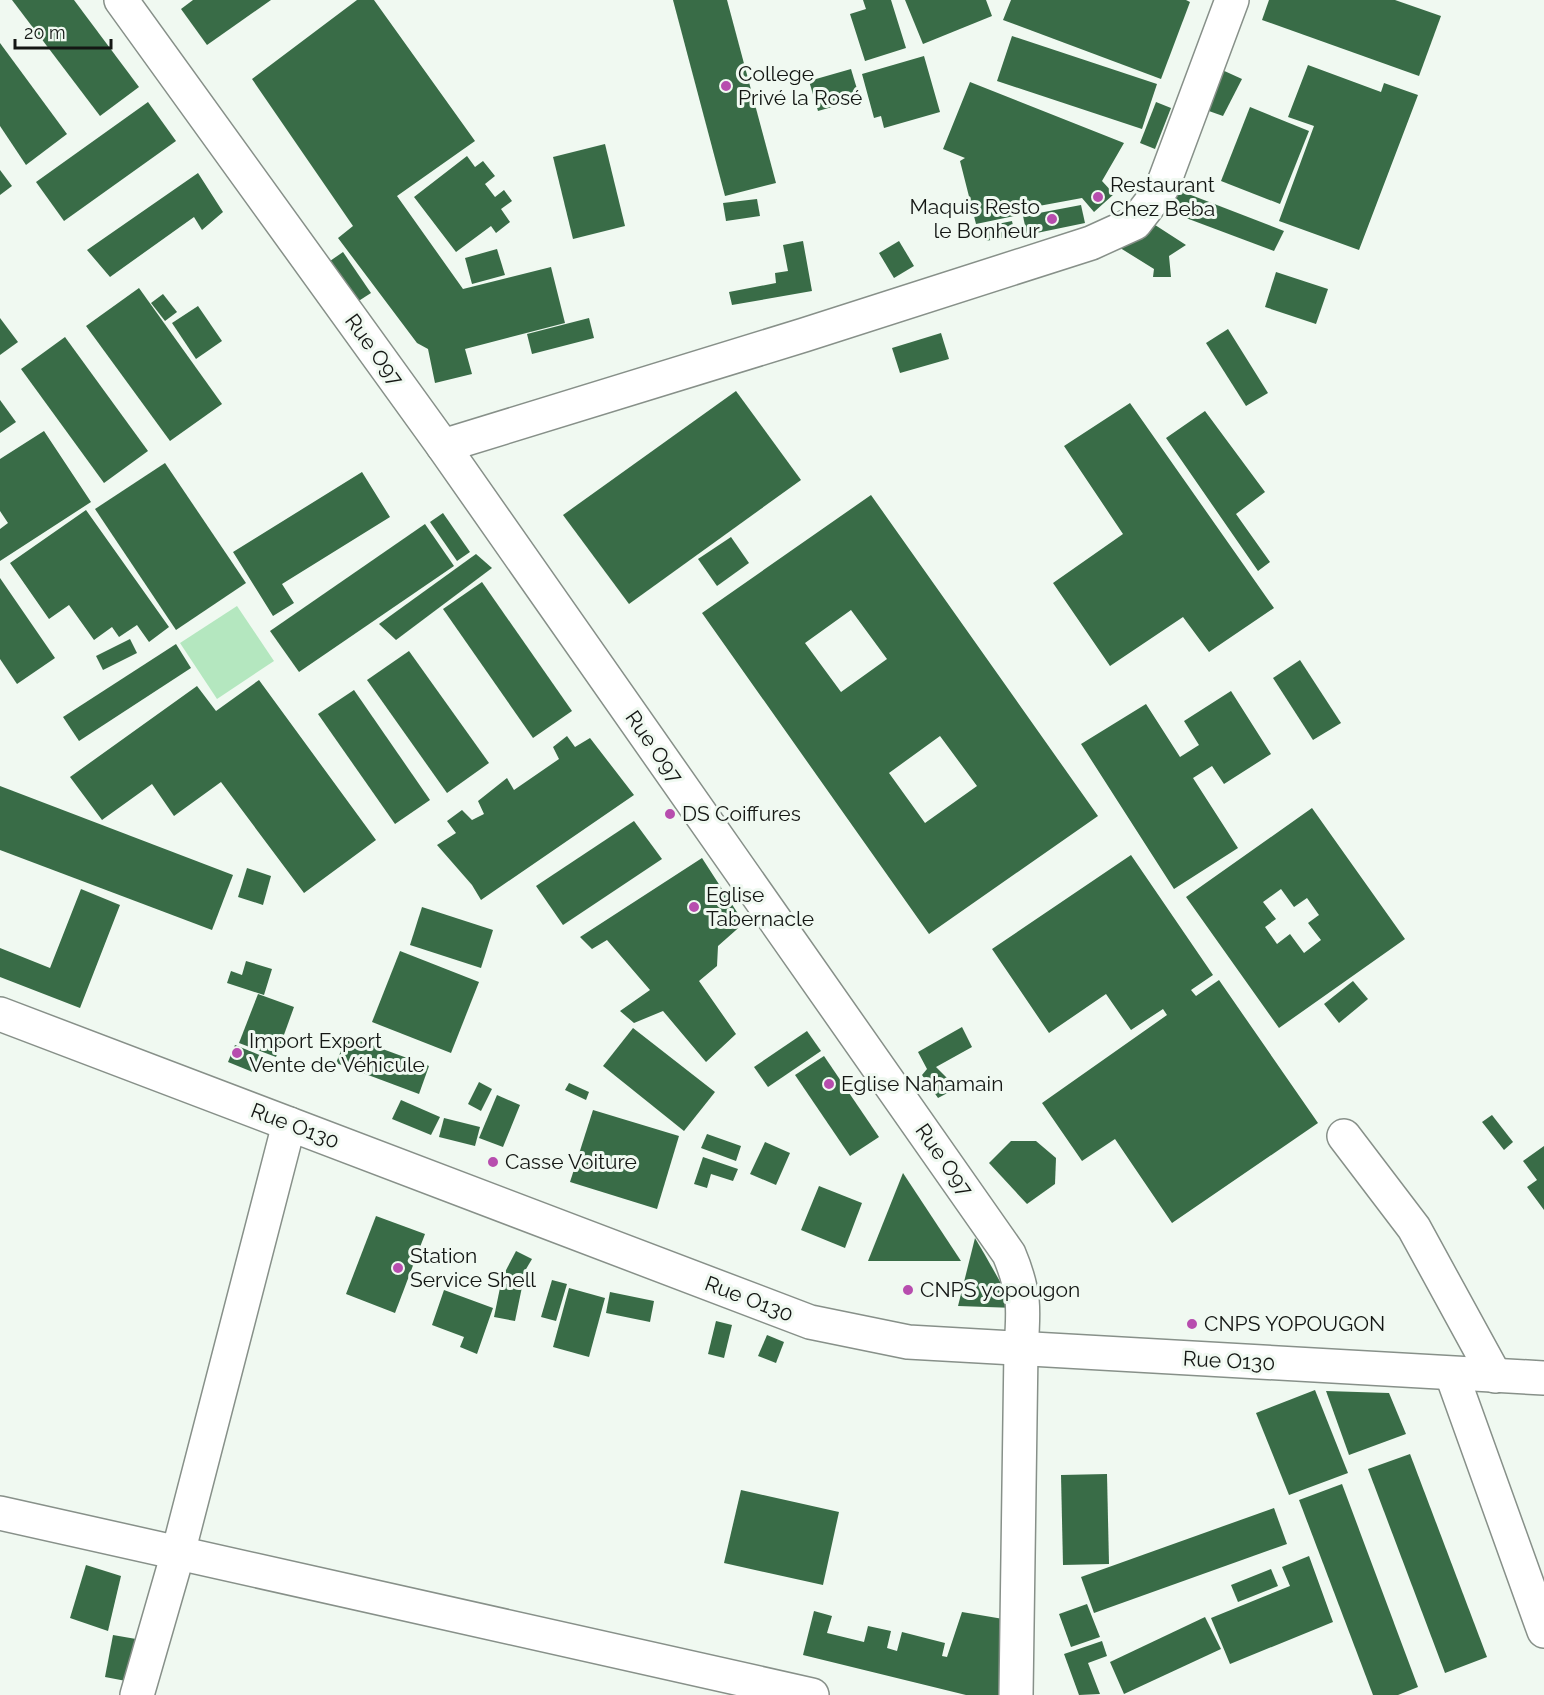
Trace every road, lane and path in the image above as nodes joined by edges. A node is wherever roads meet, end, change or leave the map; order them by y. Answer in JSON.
{"nodes":[{"id":1,"x":121,"y":0,"type":"edge"},
{"id":2,"x":1232,"y":0,"type":"edge"},
{"id":3,"x":443,"y":446,"type":"junction"},
{"id":4,"x":0,"y":1014,"type":"edge"},
{"id":5,"x":289,"y":1124,"type":"junction"},
{"id":6,"x":1344,"y":1136,"type":"dead end"},
{"id":7,"x":1021,"y":1349,"type":"junction"},
{"id":8,"x":1452,"y":1375,"type":"junction"},
{"id":9,"x":1495,"y":1376,"type":"junction"},
{"id":10,"x":1544,"y":1378,"type":"edge"},
{"id":11,"x":0,"y":1513,"type":"edge"},
{"id":12,"x":178,"y":1553,"type":"junction"},
{"id":13,"x":1544,"y":1631,"type":"edge"},
{"id":14,"x":137,"y":1695,"type":"edge"},
{"id":15,"x":812,"y":1695,"type":"edge"},
{"id":16,"x":1016,"y":1695,"type":"edge"}],
"edges":[{"from":1,"to":3,"type":"street","name":"Rue O97"},
{"from":2,"to":3,"type":"street"},
{"from":3,"to":7,"type":"street","name":"Rue O97"},
{"from":4,"to":5,"type":"street","name":"Rue O130"},
{"from":5,"to":7,"type":"street","name":"Rue O130"},
{"from":5,"to":12,"type":"street"},
{"from":6,"to":9,"type":"street"},
{"from":7,"to":8,"type":"street","name":"Rue O130"},
{"from":7,"to":16,"type":"street","name":"Rue O97"},
{"from":8,"to":9,"type":"street","name":"Rue O130"},
{"from":8,"to":13,"type":"street"},
{"from":9,"to":10,"type":"street","name":"Rue O130"},
{"from":11,"to":12,"type":"street"},
{"from":12,"to":14,"type":"street"},
{"from":12,"to":15,"type":"street"}]}
